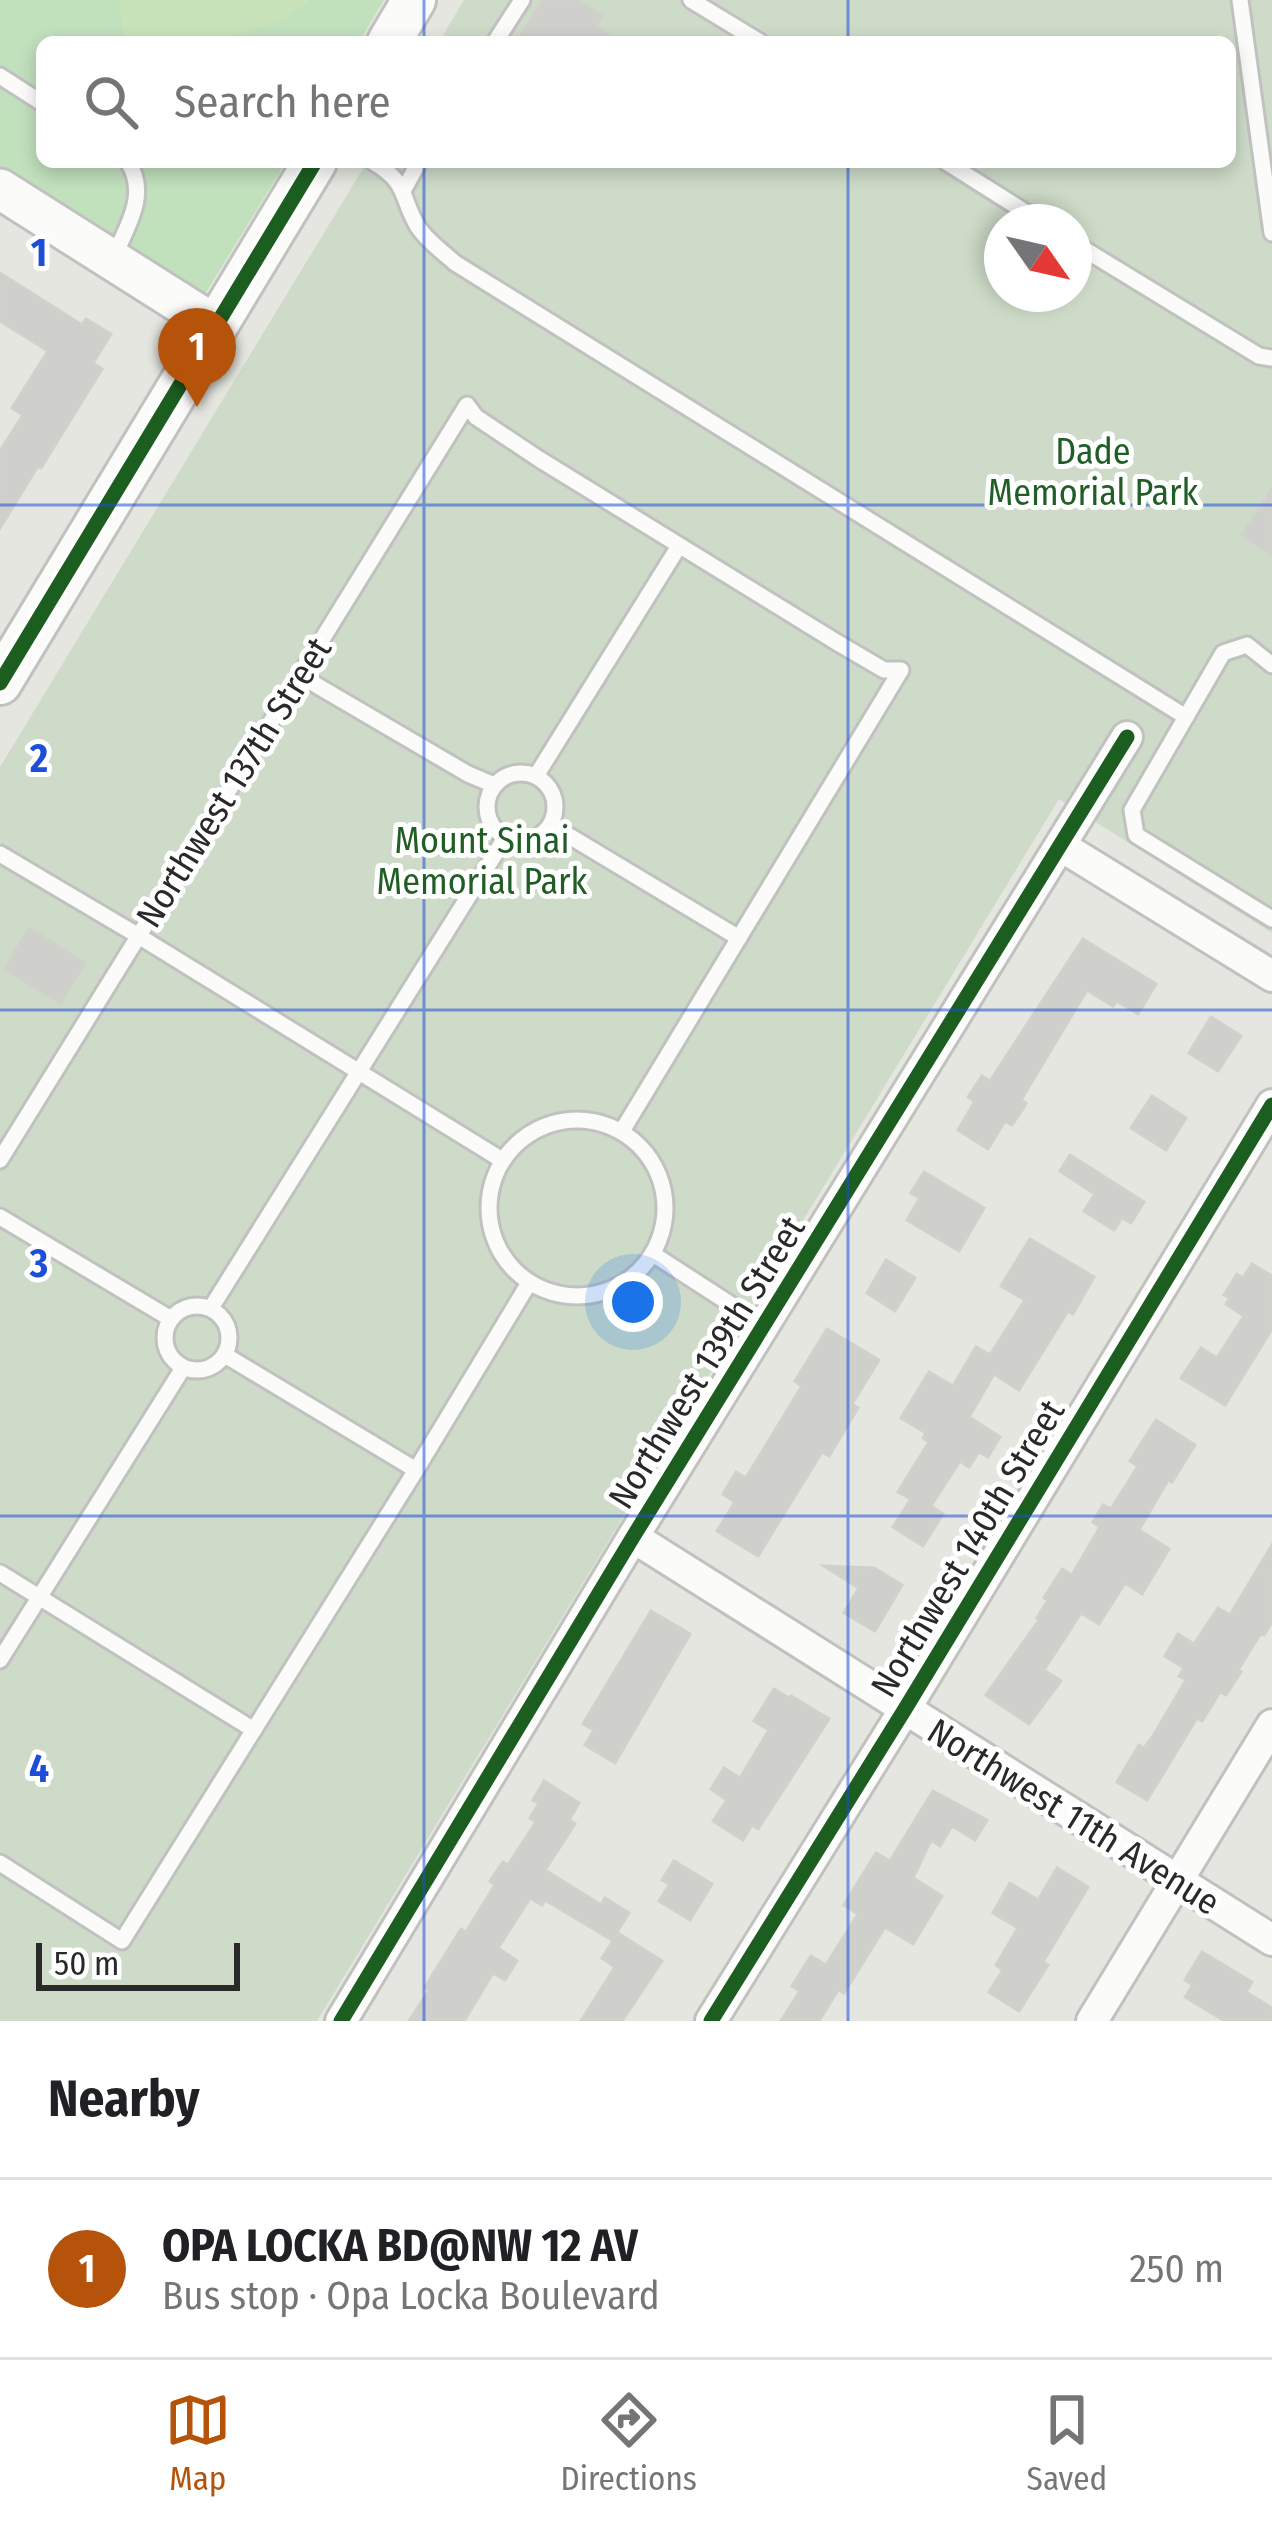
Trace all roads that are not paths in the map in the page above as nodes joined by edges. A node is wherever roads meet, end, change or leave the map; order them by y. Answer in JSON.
{"nodes":[{"id":1,"x":414,"y":0,"type":"edge"},
{"id":2,"x":522,"y":0,"type":"edge"},
{"id":3,"x":691,"y":0,"type":"edge"},
{"id":4,"x":1240,"y":0,"type":"edge"},
{"id":5,"x":392,"y":36,"type":"edge"},
{"id":6,"x":499,"y":36,"type":"edge"},
{"id":7,"x":750,"y":36,"type":"edge"},
{"id":8,"x":0,"y":76,"type":"edge"},
{"id":9,"x":36,"y":99,"type":"edge"},
{"id":10,"x":132,"y":168,"type":"edge"},
{"id":11,"x":311,"y":168,"type":"edge"},
{"id":12,"x":383,"y":168,"type":"edge"},
{"id":13,"x":416,"y":168,"type":"edge"},
{"id":14,"x":956,"y":168,"type":"edge"},
{"id":15,"x":0,"y":189,"type":"edge"},
{"id":16,"x":404,"y":190,"type":"junction"},
{"id":17,"x":1012,"y":204,"type":"edge"},
{"id":18,"x":1272,"y":233,"type":"edge"},
{"id":19,"x":1092,"y":253,"type":"edge"},
{"id":20,"x":111,"y":261,"type":"junction"},
{"id":21,"x":215,"y":325,"type":"junction"},
{"id":22,"x":1272,"y":358,"type":"edge"},
{"id":23,"x":680,"y":546,"type":"junction"},
{"id":24,"x":1272,"y":665,"type":"edge"},
{"id":25,"x":299,"y":675,"type":"junction"},
{"id":26,"x":0,"y":683,"type":"edge"},
{"id":27,"x":1186,"y":717,"type":"junction"},
{"id":28,"x":1127,"y":737,"type":"dead end"},
{"id":29,"x":536,"y":776,"type":"junction"},
{"id":30,"x":494,"y":784,"type":"junction"},
{"id":31,"x":551,"y":825,"type":"junction"},
{"id":32,"x":505,"y":838,"type":"junction"},
{"id":33,"x":1060,"y":846,"type":"junction"},
{"id":34,"x":0,"y":854,"type":"edge"},
{"id":35,"x":1272,"y":919,"type":"edge"},
{"id":36,"x":137,"y":935,"type":"junction"},
{"id":37,"x":739,"y":938,"type":"junction"},
{"id":38,"x":1272,"y":976,"type":"edge"},
{"id":39,"x":358,"y":1072,"type":"junction"},
{"id":40,"x":1272,"y":1106,"type":"edge"},
{"id":41,"x":622,"y":1131,"type":"junction"},
{"id":42,"x":0,"y":1160,"type":"edge"},
{"id":43,"x":502,"y":1160,"type":"junction"},
{"id":44,"x":0,"y":1216,"type":"edge"},
{"id":45,"x":653,"y":1254,"type":"junction"},
{"id":46,"x":530,"y":1283,"type":"junction"},
{"id":47,"x":211,"y":1308,"type":"junction"},
{"id":48,"x":171,"y":1319,"type":"junction"},
{"id":49,"x":764,"y":1326,"type":"junction"},
{"id":50,"x":225,"y":1355,"type":"junction"},
{"id":51,"x":183,"y":1368,"type":"junction"},
{"id":52,"x":416,"y":1471,"type":"junction"},
{"id":53,"x":633,"y":1537,"type":"junction"},
{"id":54,"x":0,"y":1573,"type":"edge"},
{"id":55,"x":40,"y":1598,"type":"junction"},
{"id":56,"x":0,"y":1660,"type":"edge"},
{"id":57,"x":904,"y":1709,"type":"junction"},
{"id":58,"x":1272,"y":1725,"type":"edge"},
{"id":59,"x":254,"y":1730,"type":"junction"},
{"id":60,"x":0,"y":1863,"type":"edge"},
{"id":61,"x":1178,"y":1882,"type":"junction"},
{"id":62,"x":1272,"y":1940,"type":"edge"},
{"id":63,"x":341,"y":2021,"type":"edge"},
{"id":64,"x":711,"y":2021,"type":"edge"},
{"id":65,"x":1092,"y":2021,"type":"edge"}],
"edges":[{"from":1,"to":5,"type":"main road"},
{"from":2,"to":6,"type":"lane"},
{"from":3,"to":7,"type":"lane"},
{"from":4,"to":18,"type":"lane"},
{"from":8,"to":9,"type":"lane"},
{"from":10,"to":20,"type":"lane"},
{"from":11,"to":21,"type":"main road"},
{"from":12,"to":16,"type":"lane"},
{"from":13,"to":16,"type":"lane"},
{"from":14,"to":17,"type":"lane"},
{"from":15,"to":20,"type":"street"},
{"from":16,"to":27,"type":"lane"},
{"from":19,"to":22,"type":"lane"},
{"from":20,"to":21,"type":"street"},
{"from":21,"to":26,"type":"main road"},
{"from":23,"to":25,"type":"lane","name":"Northwest 137th Street"},
{"from":23,"to":29,"type":"lane"},
{"from":23,"to":37,"type":"lane"},
{"from":24,"to":27,"type":"lane"},
{"from":25,"to":30,"type":"lane"},
{"from":25,"to":36,"type":"lane","name":"Northwest 137th Street"},
{"from":27,"to":35,"type":"lane"},
{"from":28,"to":33,"type":"street","name":"Northwest 139th Street"},
{"from":29,"to":30,"type":"lane"},
{"from":29,"to":31,"type":"lane"},
{"from":30,"to":32,"type":"lane"},
{"from":31,"to":32,"type":"lane"},
{"from":31,"to":37,"type":"lane"},
{"from":32,"to":39,"type":"lane"},
{"from":33,"to":38,"type":"street"},
{"from":33,"to":49,"type":"street","name":"Northwest 139th Street"},
{"from":34,"to":36,"type":"lane"},
{"from":36,"to":39,"type":"lane"},
{"from":36,"to":42,"type":"lane","name":"Northwest 137th Street"},
{"from":37,"to":41,"type":"lane"},
{"from":39,"to":43,"type":"lane"},
{"from":39,"to":47,"type":"lane"},
{"from":40,"to":57,"type":"street","name":"Northwest 140th Street"},
{"from":41,"to":43,"type":"lane"},
{"from":41,"to":45,"type":"lane"},
{"from":43,"to":46,"type":"lane"},
{"from":44,"to":48,"type":"lane"},
{"from":45,"to":46,"type":"lane"},
{"from":45,"to":49,"type":"lane"},
{"from":46,"to":52,"type":"lane"},
{"from":47,"to":48,"type":"lane"},
{"from":47,"to":50,"type":"lane"},
{"from":48,"to":51,"type":"lane"},
{"from":49,"to":53,"type":"street","name":"Northwest 139th Street"},
{"from":50,"to":51,"type":"lane"},
{"from":50,"to":52,"type":"lane"},
{"from":51,"to":55,"type":"lane"},
{"from":52,"to":59,"type":"lane"},
{"from":53,"to":57,"type":"street","name":"Northwest 11th Avenue"},
{"from":53,"to":63,"type":"street","name":"Northwest 139th Street"},
{"from":54,"to":55,"type":"lane"},
{"from":55,"to":56,"type":"lane"},
{"from":55,"to":59,"type":"lane"},
{"from":57,"to":61,"type":"street","name":"Northwest 11th Avenue"},
{"from":57,"to":64,"type":"street","name":"Northwest 140th Street"},
{"from":58,"to":61,"type":"street"},
{"from":59,"to":60,"type":"lane"},
{"from":61,"to":62,"type":"street","name":"Northwest 11th Avenue"},
{"from":61,"to":65,"type":"street"}]}
